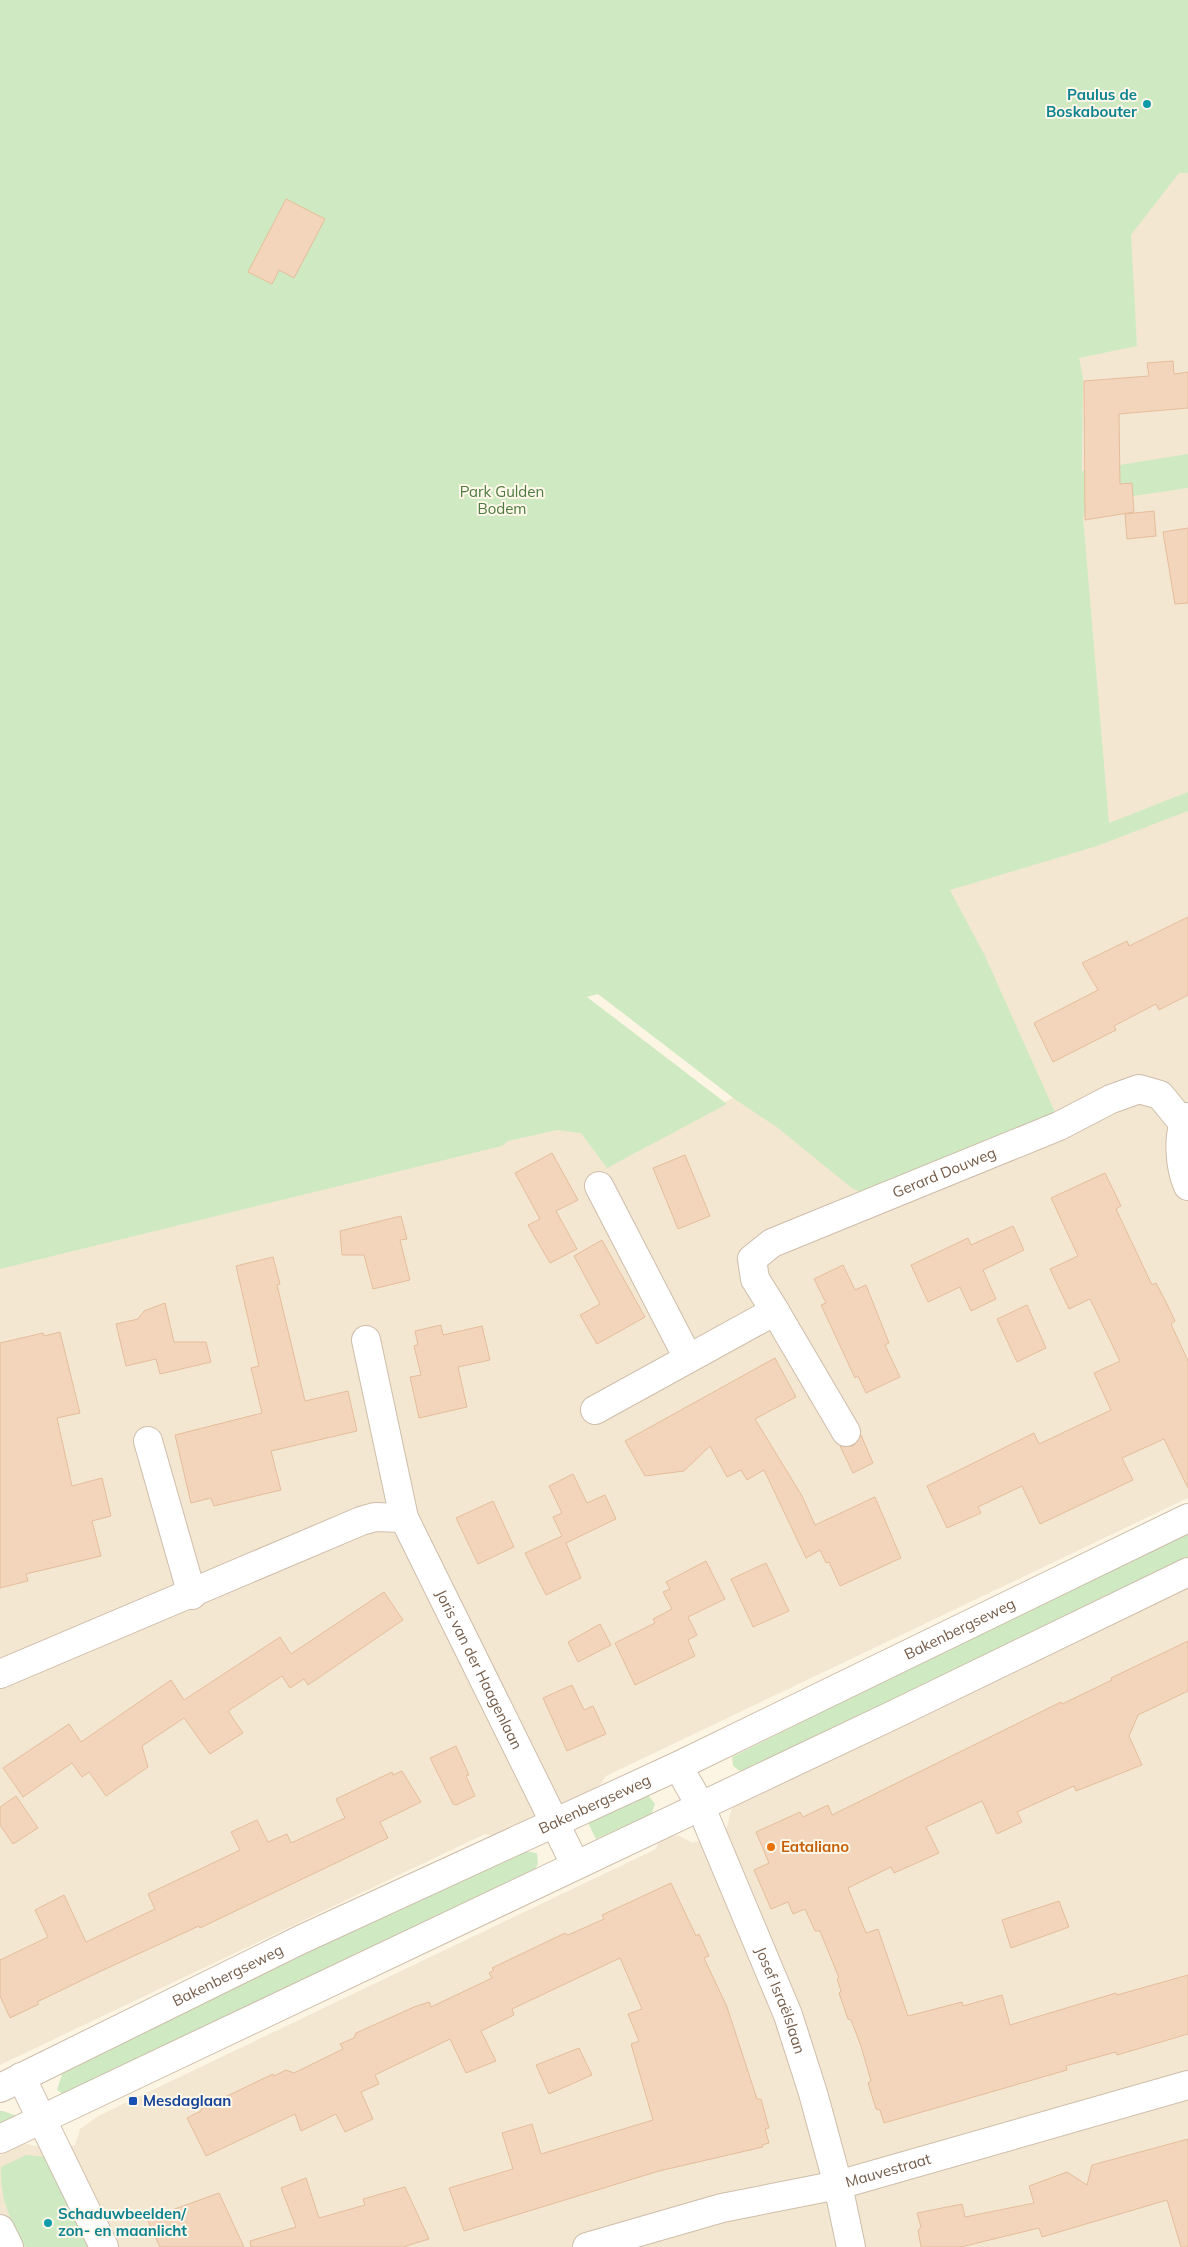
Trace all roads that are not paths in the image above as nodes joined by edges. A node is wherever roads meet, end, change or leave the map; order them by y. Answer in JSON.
{"nodes":[{"id":1,"x":1186,"y":1120,"type":"edge"},
{"id":2,"x":600,"y":1186,"type":"dead end"},
{"id":3,"x":1188,"y":1186,"type":"edge"},
{"id":4,"x":775,"y":1311,"type":"junction"},
{"id":5,"x":366,"y":1340,"type":"dead end"},
{"id":6,"x":688,"y":1358,"type":"junction"},
{"id":7,"x":596,"y":1410,"type":"dead end"},
{"id":8,"x":846,"y":1432,"type":"dead end"},
{"id":9,"x":148,"y":1441,"type":"dead end"},
{"id":10,"x":404,"y":1518,"type":"junction"},
{"id":11,"x":1188,"y":1518,"type":"edge"},
{"id":12,"x":1188,"y":1572,"type":"edge"},
{"id":13,"x":192,"y":1594,"type":"junction"},
{"id":14,"x":0,"y":1674,"type":"edge"},
{"id":15,"x":678,"y":1766,"type":"junction"},
{"id":16,"x":700,"y":1805,"type":"junction"},
{"id":17,"x":554,"y":1823,"type":"junction"},
{"id":18,"x":575,"y":1864,"type":"junction"},
{"id":19,"x":11,"y":2083,"type":"edge"},
{"id":20,"x":1188,"y":2085,"type":"edge"},
{"id":21,"x":42,"y":2118,"type":"junction"},
{"id":22,"x":0,"y":2139,"type":"edge"},
{"id":23,"x":838,"y":2185,"type":"junction"},
{"id":24,"x":0,"y":2229,"type":"edge"},
{"id":25,"x":9,"y":2247,"type":"edge"},
{"id":26,"x":104,"y":2247,"type":"edge"},
{"id":27,"x":587,"y":2247,"type":"edge"},
{"id":28,"x":851,"y":2247,"type":"edge"}],
"edges":[{"from":1,"to":3,"type":"street"},
{"from":1,"to":4,"type":"street","name":"Gerard Douweg"},
{"from":2,"to":6,"type":"street"},
{"from":4,"to":6,"type":"street"},
{"from":4,"to":8,"type":"street","name":"Gerard Douweg"},
{"from":5,"to":10,"type":"street","name":"Joris van der Haagenlaan"},
{"from":6,"to":7,"type":"street"},
{"from":9,"to":13,"type":"street"},
{"from":10,"to":13,"type":"street"},
{"from":10,"to":17,"type":"street","name":"Joris van der Haagenlaan"},
{"from":11,"to":15,"type":"street","name":"Bakenbergseweg"},
{"from":12,"to":16,"type":"street"},
{"from":13,"to":14,"type":"street"},
{"from":15,"to":16,"type":"street","name":"Josef Israëlslaan"},
{"from":15,"to":17,"type":"street","name":"Bakenbergseweg"},
{"from":16,"to":18,"type":"street"},
{"from":16,"to":23,"type":"street","name":"Josef Israëlslaan"},
{"from":17,"to":18,"type":"street","name":"Joris van der Haagenlaan"},
{"from":17,"to":19,"type":"street","name":"Bakenbergseweg"},
{"from":18,"to":21,"type":"street"},
{"from":19,"to":21,"type":"street"},
{"from":20,"to":23,"type":"street","name":"Mauvestraat"},
{"from":21,"to":22,"type":"street"},
{"from":21,"to":26,"type":"street"},
{"from":23,"to":27,"type":"street","name":"Mauvestraat"},
{"from":23,"to":28,"type":"street","name":"Josef Israëlslaan"},
{"from":24,"to":25,"type":"street"}]}
